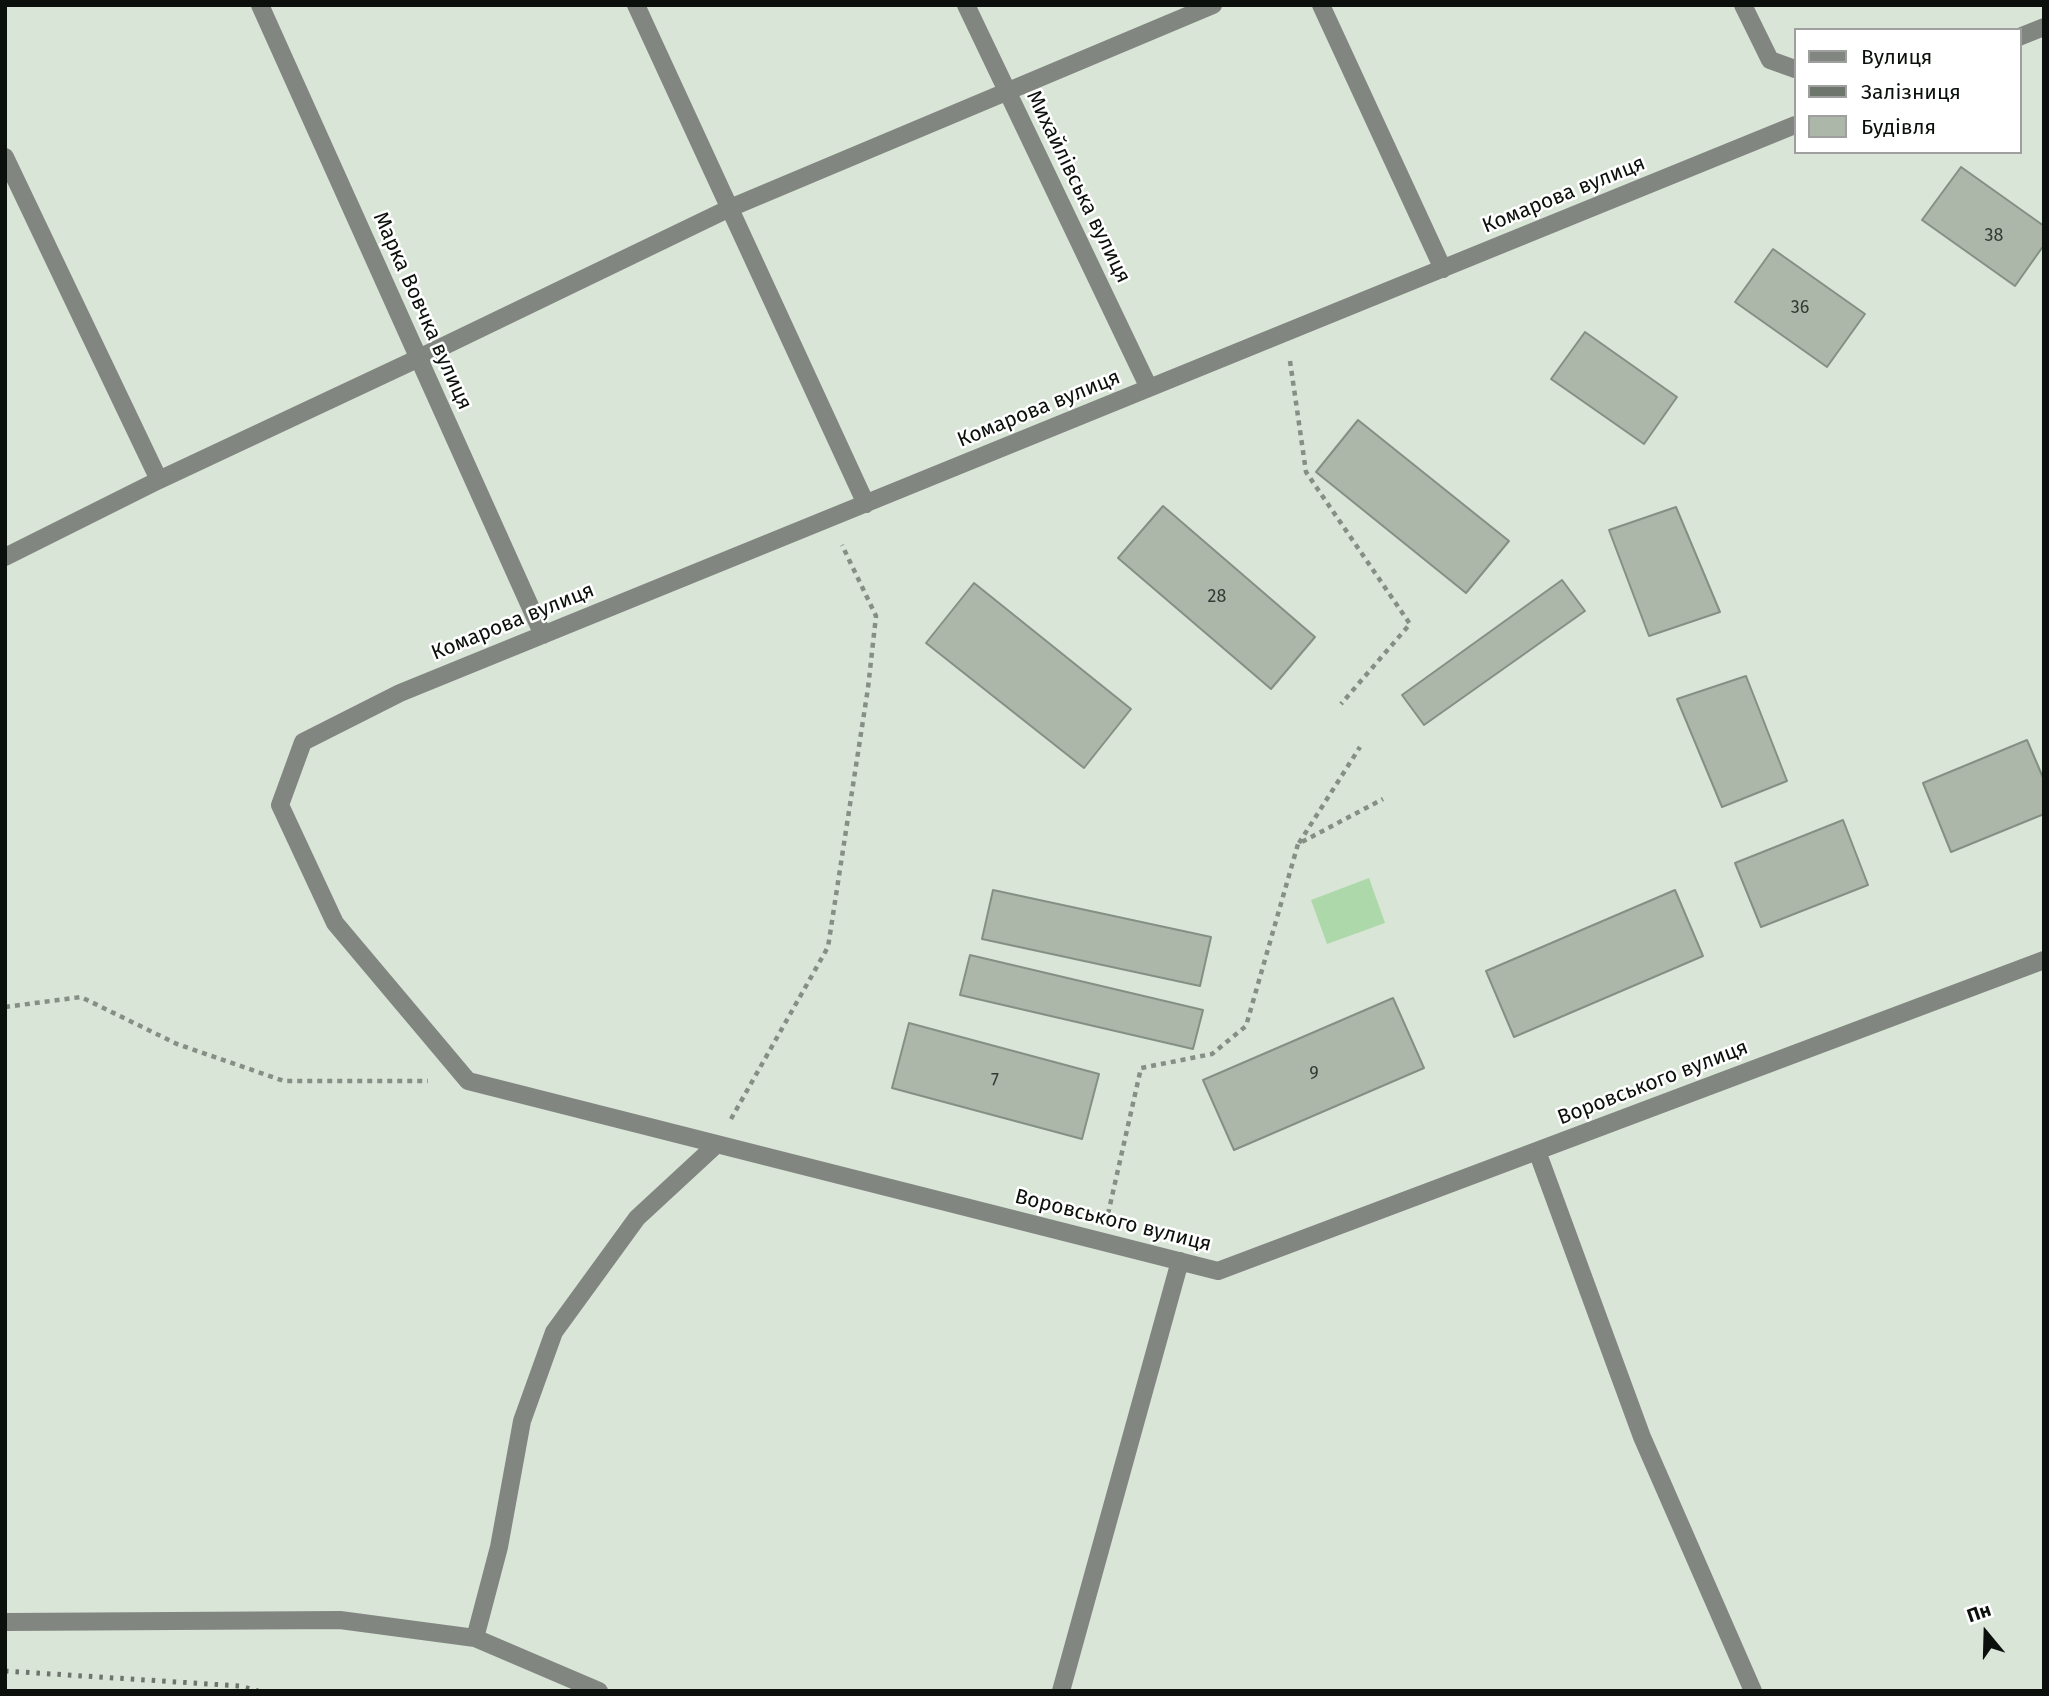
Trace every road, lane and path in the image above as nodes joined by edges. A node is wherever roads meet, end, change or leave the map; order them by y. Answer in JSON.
{"nodes":[{"id":1,"x":260,"y":5,"type":"edge"},
{"id":2,"x":636,"y":5,"type":"edge"},
{"id":3,"x":966,"y":5,"type":"edge"},
{"id":4,"x":1213,"y":5,"type":"edge"},
{"id":5,"x":1321,"y":5,"type":"edge"},
{"id":6,"x":1743,"y":5,"type":"edge"},
{"id":7,"x":2044,"y":27,"type":"edge"},
{"id":8,"x":2021,"y":36,"type":"edge"},
{"id":9,"x":1794,"y":69,"type":"edge"},
{"id":10,"x":1007,"y":91,"type":"junction"},
{"id":11,"x":1794,"y":125,"type":"edge"},
{"id":12,"x":5,"y":157,"type":"edge"},
{"id":13,"x":730,"y":208,"type":"junction"},
{"id":14,"x":1443,"y":269,"type":"junction"},
{"id":15,"x":1286,"y":333,"type":"junction"},
{"id":16,"x":419,"y":358,"type":"junction"},
{"id":17,"x":1149,"y":388,"type":"junction"},
{"id":18,"x":159,"y":480,"type":"junction"},
{"id":19,"x":866,"y":504,"type":"junction"},
{"id":20,"x":829,"y":518,"type":"junction"},
{"id":21,"x":5,"y":557,"type":"edge"},
{"id":22,"x":543,"y":635,"type":"junction"},
{"id":23,"x":1341,"y":704,"type":"dead end"},
{"id":24,"x":1360,"y":747,"type":"dead end"},
{"id":25,"x":1383,"y":799,"type":"dead end"},
{"id":26,"x":1298,"y":844,"type":"junction"},
{"id":27,"x":2044,"y":960,"type":"edge"},
{"id":28,"x":5,"y":1007,"type":"edge"},
{"id":29,"x":468,"y":1081,"type":"junction"},
{"id":30,"x":717,"y":1144,"type":"junction"},
{"id":31,"x":1537,"y":1151,"type":"junction"},
{"id":32,"x":1102,"y":1242,"type":"junction"},
{"id":33,"x":1180,"y":1262,"type":"junction"},
{"id":34,"x":5,"y":1622,"type":"edge"},
{"id":35,"x":475,"y":1637,"type":"junction"},
{"id":36,"x":599,"y":1691,"type":"edge"},
{"id":37,"x":1061,"y":1691,"type":"edge"},
{"id":38,"x":1753,"y":1691,"type":"edge"}],
"edges":[{"from":1,"to":16,"type":"street","name":"Марка Вовчка вулиця"},
{"from":2,"to":13,"type":"street"},
{"from":3,"to":10,"type":"street","name":"Михайлівська вулиця"},
{"from":4,"to":10,"type":"street"},
{"from":5,"to":14,"type":"street"},
{"from":6,"to":9,"type":"street"},
{"from":7,"to":8,"type":"street"},
{"from":10,"to":13,"type":"street"},
{"from":10,"to":17,"type":"street","name":"Михайлівська вулиця"},
{"from":11,"to":14,"type":"street","name":"Комарова вулиця"},
{"from":12,"to":18,"type":"street"},
{"from":13,"to":16,"type":"street"},
{"from":13,"to":19,"type":"street"},
{"from":14,"to":15,"type":"street","name":"Комарова вулиця"},
{"from":15,"to":17,"type":"street","name":"Комарова вулиця"},
{"from":15,"to":23,"type":"path"},
{"from":16,"to":18,"type":"street"},
{"from":16,"to":22,"type":"street","name":"Марка Вовчка вулиця"},
{"from":17,"to":19,"type":"street","name":"Комарова вулиця"},
{"from":18,"to":21,"type":"street"},
{"from":19,"to":20,"type":"street","name":"Комарова вулиця"},
{"from":20,"to":22,"type":"street","name":"Комарова вулиця"},
{"from":20,"to":30,"type":"path"},
{"from":22,"to":29,"type":"street","name":"Комарова вулиця"},
{"from":24,"to":26,"type":"path"},
{"from":25,"to":26,"type":"path"},
{"from":26,"to":32,"type":"path"},
{"from":27,"to":31,"type":"street","name":"Воровського вулиця"},
{"from":28,"to":29,"type":"path"},
{"from":29,"to":30,"type":"street","name":"Воровського вулиця"},
{"from":30,"to":32,"type":"street","name":"Воровського вулиця"},
{"from":30,"to":35,"type":"street"},
{"from":31,"to":33,"type":"street","name":"Воровського вулиця"},
{"from":31,"to":38,"type":"street"},
{"from":32,"to":33,"type":"street","name":"Воровського вулиця"},
{"from":33,"to":37,"type":"street"},
{"from":34,"to":35,"type":"street"},
{"from":35,"to":36,"type":"street"}]}
